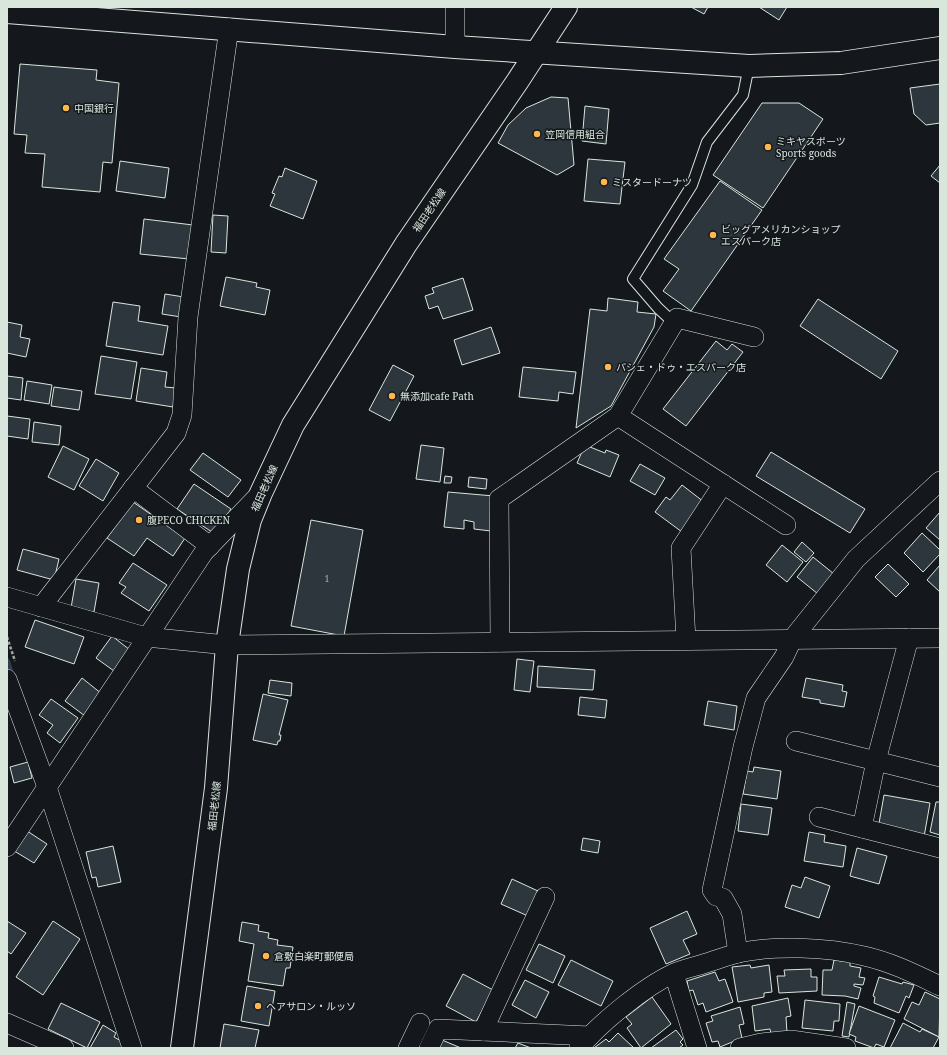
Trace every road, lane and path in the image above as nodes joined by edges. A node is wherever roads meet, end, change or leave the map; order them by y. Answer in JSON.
{"nodes":[{"id":1,"x":455,"y":7,"type":"edge"},
{"id":2,"x":566,"y":7,"type":"edge"},
{"id":3,"x":7,"y":12,"type":"edge"},
{"id":4,"x":228,"y":28,"type":"junction"},
{"id":5,"x":455,"y":47,"type":"junction"},
{"id":6,"x":940,"y":48,"type":"edge"},
{"id":7,"x":536,"y":53,"type":"junction"},
{"id":8,"x":749,"y":66,"type":"junction"},
{"id":9,"x":674,"y":323,"type":"junction"},
{"id":10,"x":754,"y":337,"type":"dead end"},
{"id":11,"x":618,"y":416,"type":"junction"},
{"id":12,"x":940,"y":481,"type":"edge"},
{"id":13,"x":723,"y":484,"type":"junction"},
{"id":14,"x":133,"y":488,"type":"junction"},
{"id":15,"x":260,"y":493,"type":"junction"},
{"id":16,"x":786,"y":525,"type":"dead end"},
{"id":17,"x":210,"y":546,"type":"junction"},
{"id":18,"x":7,"y":597,"type":"edge"},
{"id":19,"x":41,"y":607,"type":"junction"},
{"id":20,"x":146,"y":637,"type":"junction"},
{"id":21,"x":793,"y":638,"type":"junction"},
{"id":22,"x":909,"y":638,"type":"junction"},
{"id":23,"x":940,"y":638,"type":"edge"},
{"id":24,"x":686,"y":640,"type":"junction"},
{"id":25,"x":500,"y":642,"type":"junction"},
{"id":26,"x":227,"y":645,"type":"junction"},
{"id":27,"x":7,"y":679,"type":"edge"},
{"id":28,"x":796,"y":741,"type":"dead end"},
{"id":29,"x":876,"y":761,"type":"junction"},
{"id":30,"x":940,"y":777,"type":"edge"},
{"id":31,"x":47,"y":787,"type":"junction"},
{"id":32,"x":819,"y":817,"type":"dead end"},
{"id":33,"x":862,"y":828,"type":"junction"},
{"id":34,"x":7,"y":847,"type":"edge"},
{"id":35,"x":940,"y":848,"type":"edge"},
{"id":36,"x":545,"y":897,"type":"dead end"},
{"id":37,"x":738,"y":953,"type":"junction"},
{"id":38,"x":674,"y":974,"type":"junction"},
{"id":39,"x":940,"y":986,"type":"edge"},
{"id":40,"x":420,"y":1022,"type":"dead end"},
{"id":41,"x":7,"y":1023,"type":"edge"},
{"id":42,"x":483,"y":1031,"type":"junction"},
{"id":43,"x":30,"y":1041,"type":"edge"},
{"id":44,"x":584,"y":1042,"type":"edge"},
{"id":45,"x":843,"y":1047,"type":"edge"},
{"id":46,"x":64,"y":1048,"type":"edge"},
{"id":47,"x":132,"y":1048,"type":"edge"},
{"id":48,"x":182,"y":1048,"type":"edge"},
{"id":49,"x":408,"y":1048,"type":"edge"},
{"id":50,"x":429,"y":1048,"type":"edge"},
{"id":51,"x":697,"y":1048,"type":"edge"},
{"id":52,"x":740,"y":1048,"type":"edge"}],
"edges":[{"from":1,"to":5,"type":"street"},
{"from":2,"to":7,"type":"main road","name":"福田老松線"},
{"from":3,"to":4,"type":"main road"},
{"from":4,"to":5,"type":"main road"},
{"from":4,"to":14,"type":"street"},
{"from":5,"to":7,"type":"main road"},
{"from":6,"to":8,"type":"main road"},
{"from":7,"to":8,"type":"main road"},
{"from":7,"to":15,"type":"main road","name":"福田老松線"},
{"from":8,"to":9,"type":"lane"},
{"from":9,"to":10,"type":"street"},
{"from":9,"to":11,"type":"street"},
{"from":11,"to":13,"type":"street"},
{"from":11,"to":25,"type":"street"},
{"from":12,"to":21,"type":"street"},
{"from":13,"to":16,"type":"street"},
{"from":13,"to":24,"type":"street"},
{"from":14,"to":17,"type":"street"},
{"from":14,"to":19,"type":"street"},
{"from":15,"to":17,"type":"street"},
{"from":15,"to":26,"type":"main road","name":"福田老松線"},
{"from":17,"to":20,"type":"street"},
{"from":18,"to":19,"type":"street"},
{"from":19,"to":20,"type":"street"},
{"from":20,"to":26,"type":"street"},
{"from":20,"to":31,"type":"street"},
{"from":21,"to":22,"type":"street"},
{"from":21,"to":24,"type":"street"},
{"from":21,"to":37,"type":"street"},
{"from":22,"to":23,"type":"street"},
{"from":22,"to":29,"type":"street"},
{"from":24,"to":25,"type":"street"},
{"from":25,"to":26,"type":"street"},
{"from":26,"to":48,"type":"main road","name":"福田老松線"},
{"from":27,"to":31,"type":"street"},
{"from":28,"to":29,"type":"street"},
{"from":29,"to":30,"type":"street"},
{"from":29,"to":33,"type":"street"},
{"from":31,"to":34,"type":"street"},
{"from":31,"to":47,"type":"street"},
{"from":32,"to":33,"type":"street"},
{"from":33,"to":35,"type":"street"},
{"from":36,"to":42,"type":"street"},
{"from":37,"to":38,"type":"street"},
{"from":37,"to":39,"type":"street"},
{"from":38,"to":44,"type":"street"},
{"from":38,"to":51,"type":"street"},
{"from":40,"to":49,"type":"street"},
{"from":41,"to":43,"type":"street"},
{"from":42,"to":44,"type":"street"},
{"from":42,"to":50,"type":"street"},
{"from":43,"to":46,"type":"street"},
{"from":45,"to":52,"type":"street"}]}
